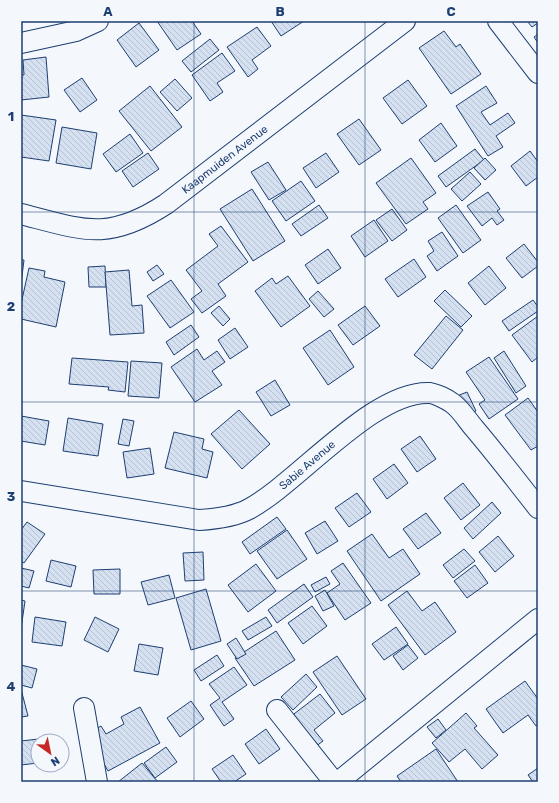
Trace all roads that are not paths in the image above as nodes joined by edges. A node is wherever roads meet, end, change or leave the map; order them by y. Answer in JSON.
{"nodes":[{"id":1,"x":98,"y":21,"type":"edge"},
{"id":2,"x":405,"y":21,"type":"edge"},
{"id":3,"x":498,"y":21,"type":"edge"},
{"id":4,"x":21,"y":43,"type":"edge"},
{"id":5,"x":538,"y":73,"type":"edge"},
{"id":6,"x":21,"y":214,"type":"edge"},
{"id":7,"x":21,"y":490,"type":"edge"},
{"id":8,"x":538,"y":508,"type":"edge"},
{"id":9,"x":538,"y":619,"type":"edge"},
{"id":10,"x":84,"y":708,"type":"dead end"},
{"id":11,"x":277,"y":710,"type":"dead end"},
{"id":12,"x":97,"y":782,"type":"edge"},
{"id":13,"x":334,"y":782,"type":"edge"},
{"id":14,"x":338,"y":782,"type":"edge"}],
"edges":[{"from":1,"to":4,"type":"street"},
{"from":2,"to":6,"type":"street","name":"Kaapmuiden Avenue"},
{"from":3,"to":5,"type":"street"},
{"from":7,"to":8,"type":"street","name":"Sabie Avenue"},
{"from":9,"to":14,"type":"street"},
{"from":10,"to":12,"type":"street"},
{"from":11,"to":13,"type":"street"}]}
